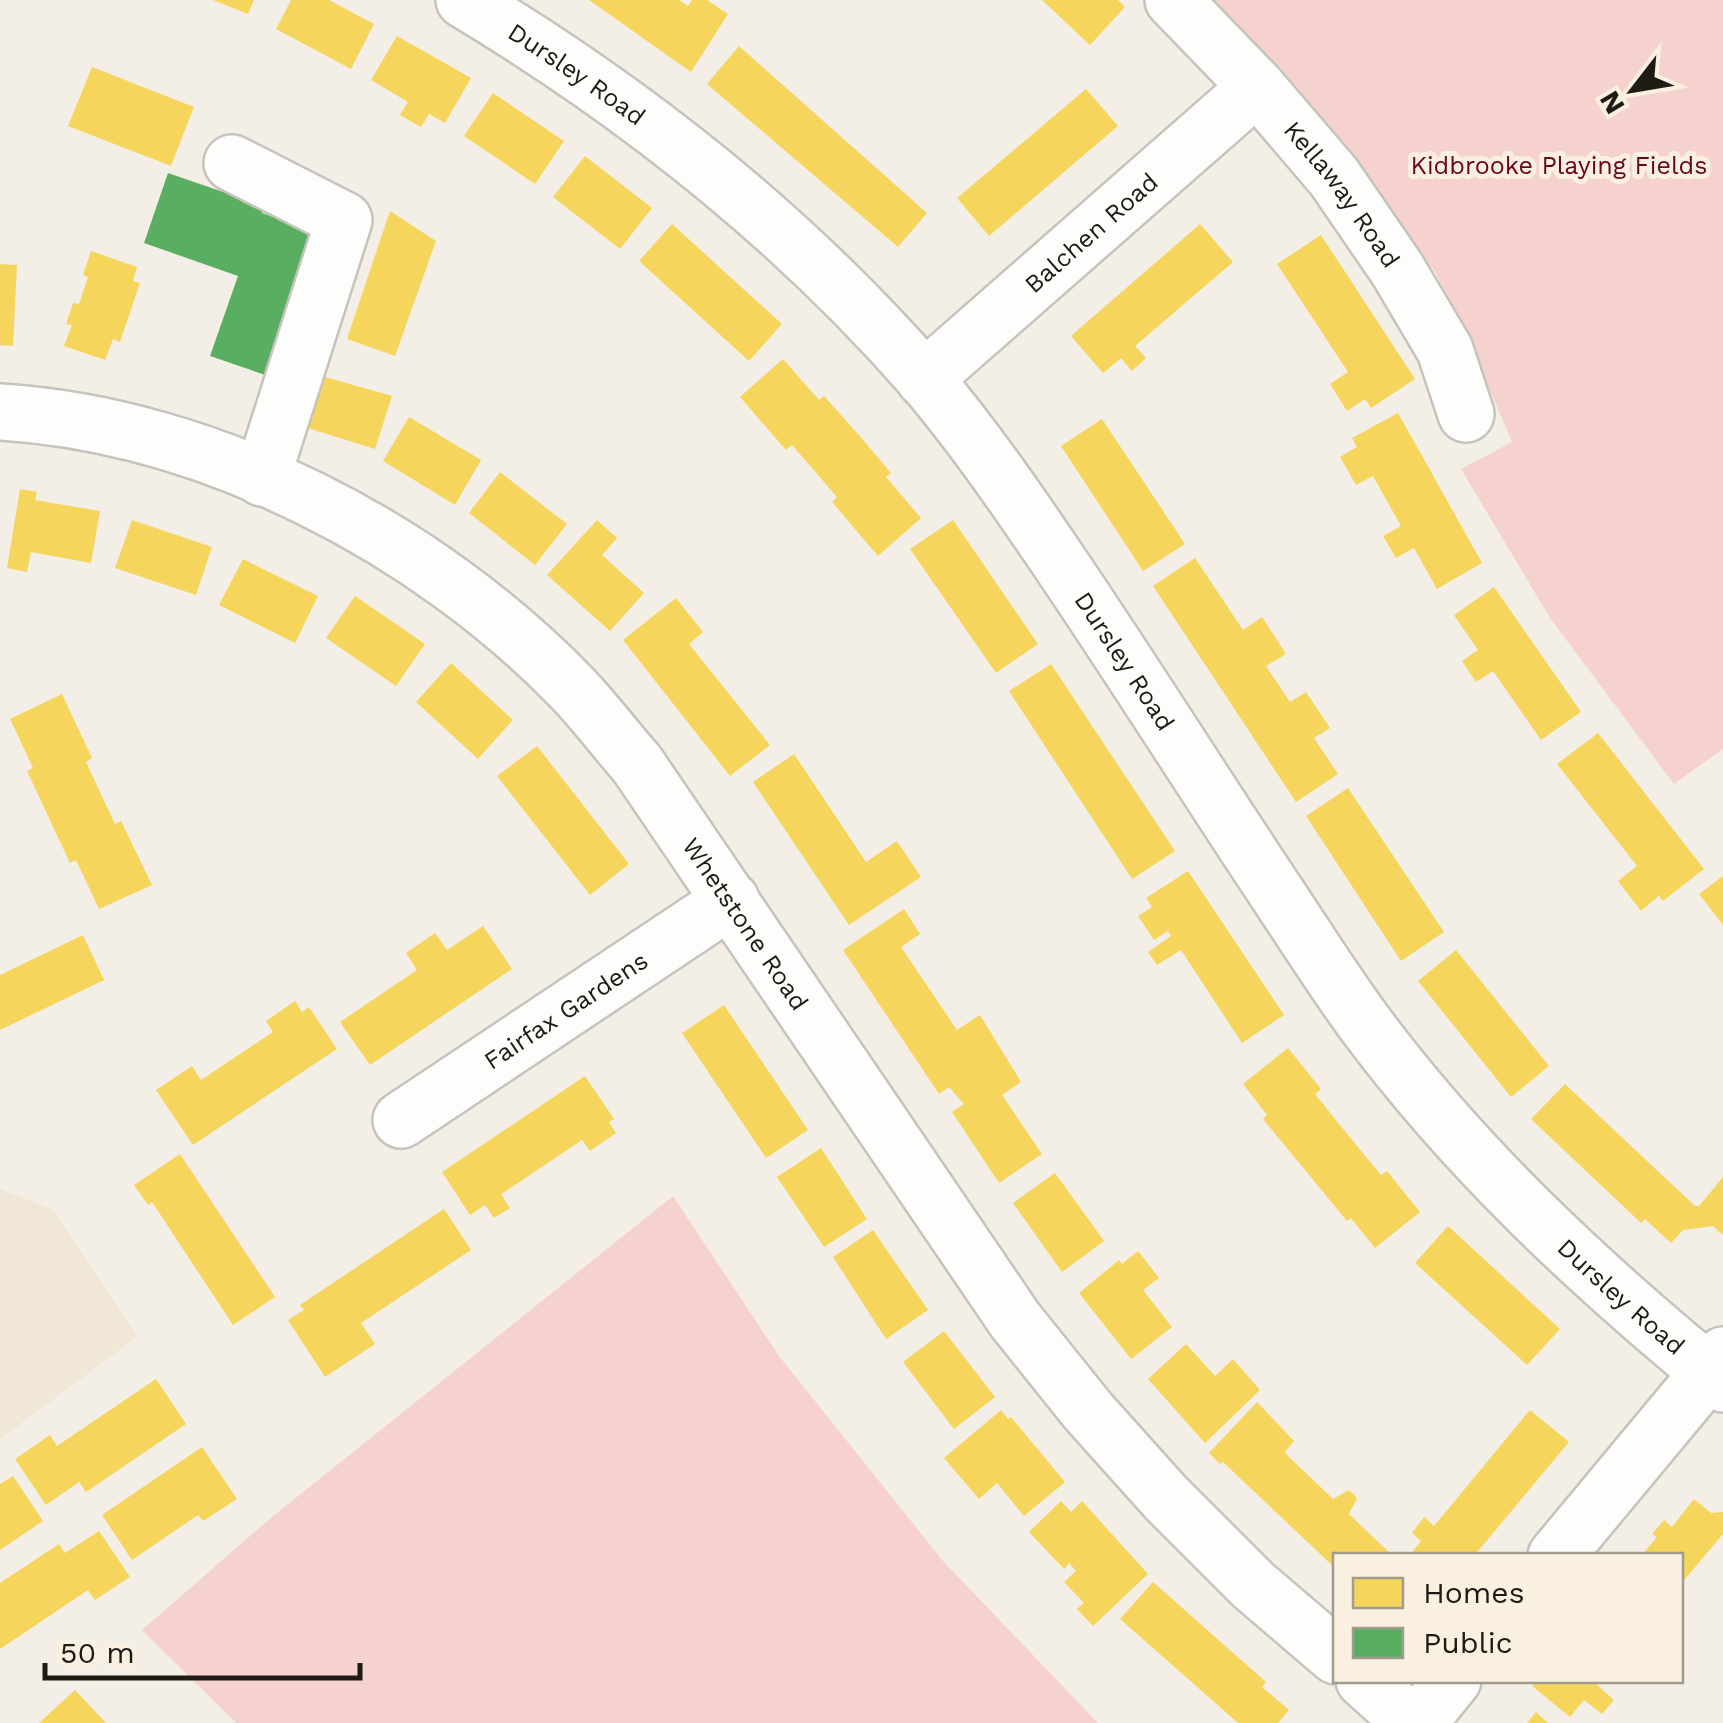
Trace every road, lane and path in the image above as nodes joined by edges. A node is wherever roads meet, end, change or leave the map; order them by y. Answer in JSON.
{"nodes":[{"id":1,"x":464,"y":0,"type":"edge"},
{"id":2,"x":1173,"y":0,"type":"edge"},
{"id":3,"x":1256,"y":87,"type":"junction"},
{"id":4,"x":232,"y":163,"type":"dead end"},
{"id":5,"x":924,"y":379,"type":"junction"},
{"id":6,"x":0,"y":412,"type":"edge"},
{"id":7,"x":1466,"y":414,"type":"dead end"},
{"id":8,"x":262,"y":478,"type":"junction"},
{"id":9,"x":731,"y":900,"type":"junction"},
{"id":10,"x":401,"y":1120,"type":"dead end"},
{"id":11,"x":1718,"y":1370,"type":"edge"},
{"id":12,"x":1559,"y":1553,"type":"edge"},
{"id":13,"x":1333,"y":1653,"type":"edge"},
{"id":14,"x":1368,"y":1683,"type":"edge"},
{"id":15,"x":1450,"y":1683,"type":"edge"},
{"id":16,"x":1415,"y":1723,"type":"edge"}],
"edges":[{"from":1,"to":5,"type":"street","name":"Dursley Road"},
{"from":2,"to":3,"type":"street","name":"Kellaway Road"},
{"from":3,"to":5,"type":"street","name":"Balchen Road"},
{"from":3,"to":7,"type":"street","name":"Kellaway Road"},
{"from":4,"to":8,"type":"street"},
{"from":5,"to":11,"type":"street","name":"Dursley Road"},
{"from":6,"to":8,"type":"street","name":"Whetstone Road"},
{"from":8,"to":9,"type":"street","name":"Whetstone Road"},
{"from":9,"to":10,"type":"street","name":"Fairfax Gardens"},
{"from":9,"to":13,"type":"street","name":"Whetstone Road"},
{"from":11,"to":12,"type":"street"},
{"from":14,"to":16,"type":"street"},
{"from":15,"to":16,"type":"street"}]}
